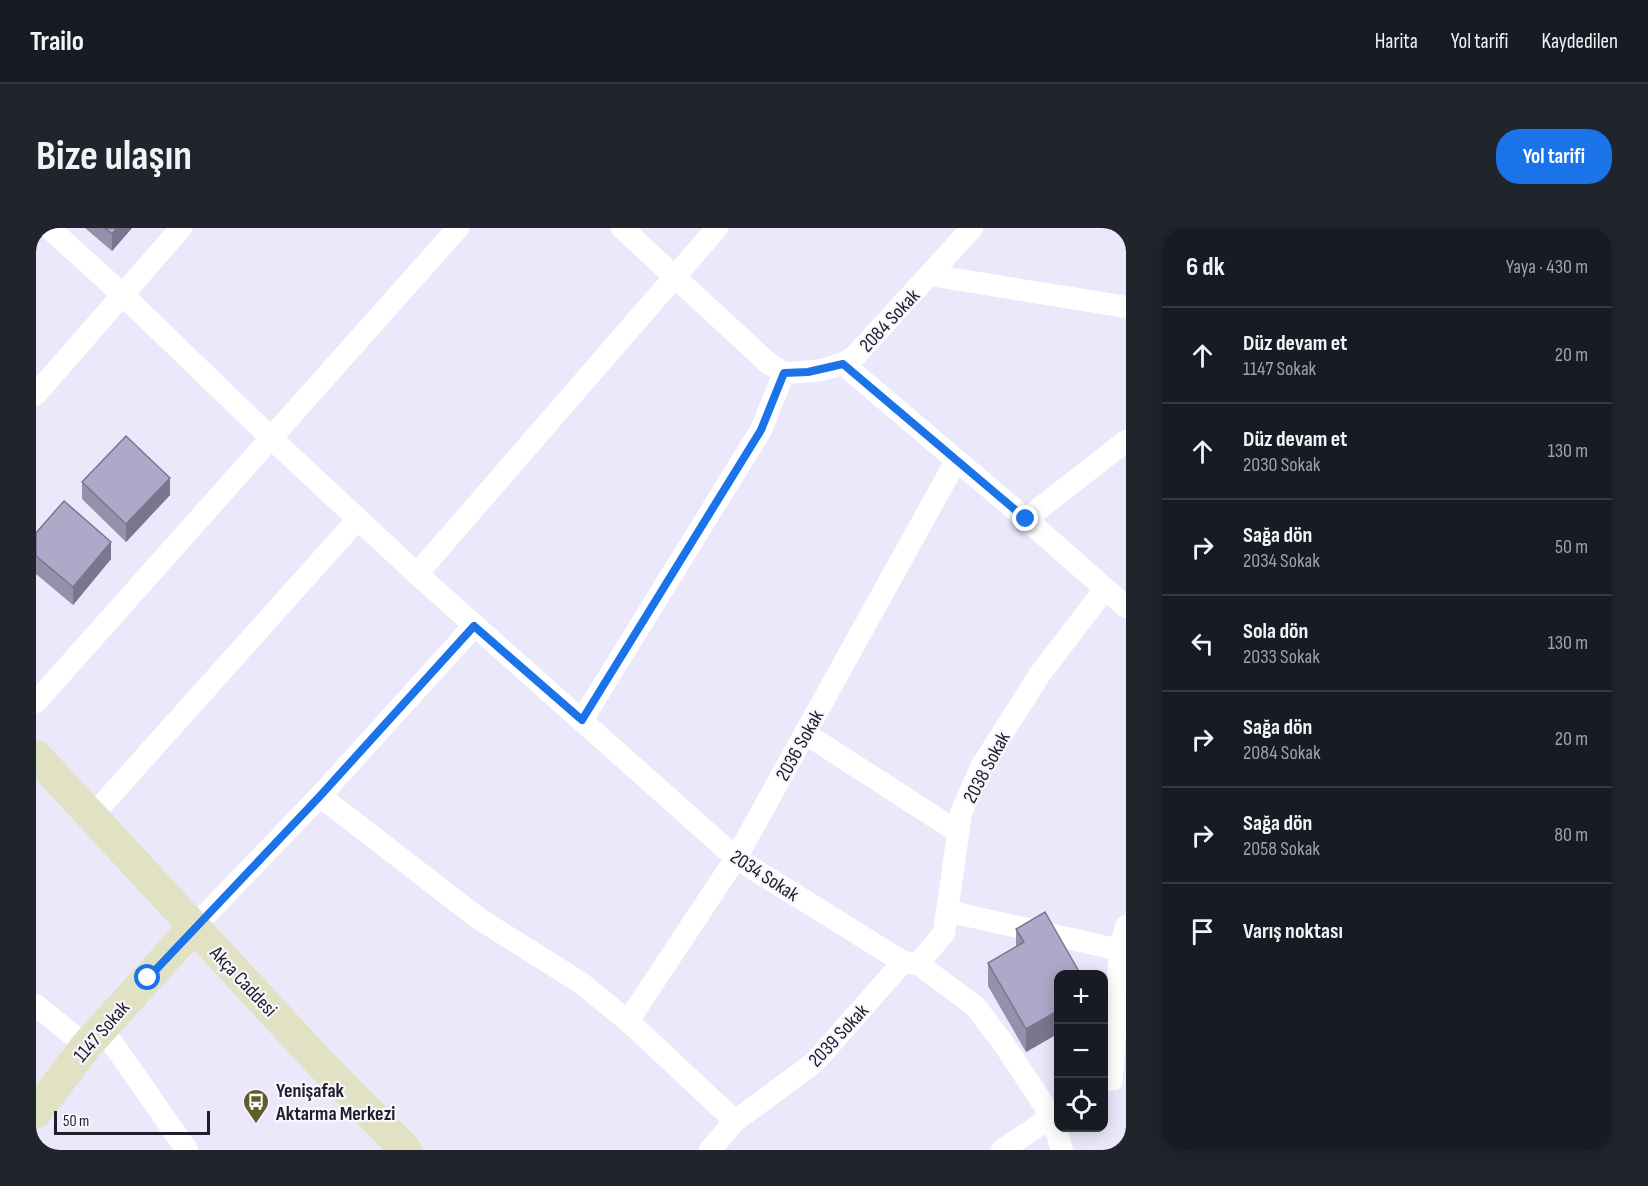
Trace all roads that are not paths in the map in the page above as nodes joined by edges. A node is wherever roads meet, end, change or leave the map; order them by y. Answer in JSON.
{"nodes":[{"id":1,"x":49,"y":228,"type":"edge"},
{"id":2,"x":181,"y":228,"type":"edge"},
{"id":3,"x":458,"y":228,"type":"edge"},
{"id":4,"x":622,"y":228,"type":"edge"},
{"id":5,"x":717,"y":228,"type":"edge"},
{"id":6,"x":972,"y":228,"type":"edge"},
{"id":7,"x":674,"y":275,"type":"junction"},
{"id":8,"x":930,"y":275,"type":"junction"},
{"id":9,"x":122,"y":294,"type":"junction"},
{"id":10,"x":1126,"y":307,"type":"edge"},
{"id":11,"x":843,"y":364,"type":"junction"},
{"id":12,"x":784,"y":373,"type":"junction"},
{"id":13,"x":36,"y":394,"type":"edge"},
{"id":14,"x":272,"y":439,"type":"junction"},
{"id":15,"x":1126,"y":441,"type":"edge"},
{"id":16,"x":956,"y":461,"type":"junction"},
{"id":17,"x":358,"y":519,"type":"junction"},
{"id":18,"x":1026,"y":519,"type":"junction"},
{"id":19,"x":417,"y":574,"type":"junction"},
{"id":20,"x":1105,"y":589,"type":"junction"},
{"id":21,"x":1126,"y":607,"type":"edge"},
{"id":22,"x":474,"y":626,"type":"junction"},
{"id":23,"x":36,"y":702,"type":"edge"},
{"id":24,"x":582,"y":720,"type":"junction"},
{"id":25,"x":806,"y":734,"type":"junction"},
{"id":26,"x":36,"y":756,"type":"edge"},
{"id":27,"x":320,"y":796,"type":"junction"},
{"id":28,"x":92,"y":816,"type":"junction"},
{"id":29,"x":958,"y":832,"type":"junction"},
{"id":30,"x":736,"y":858,"type":"junction"},
{"id":31,"x":947,"y":911,"type":"junction"},
{"id":32,"x":1126,"y":926,"type":"edge"},
{"id":33,"x":195,"y":927,"type":"junction"},
{"id":34,"x":1120,"y":950,"type":"junction"},
{"id":35,"x":910,"y":963,"type":"junction"},
{"id":36,"x":36,"y":1005,"type":"edge"},
{"id":37,"x":628,"y":1021,"type":"junction"},
{"id":38,"x":94,"y":1037,"type":"junction"},
{"id":39,"x":1114,"y":1079,"type":"edge"},
{"id":40,"x":36,"y":1113,"type":"edge"},
{"id":41,"x":1054,"y":1114,"type":"edge"},
{"id":42,"x":1054,"y":1116,"type":"edge"},
{"id":43,"x":735,"y":1121,"type":"junction"},
{"id":44,"x":1058,"y":1132,"type":"edge"},
{"id":45,"x":187,"y":1150,"type":"edge"},
{"id":46,"x":406,"y":1150,"type":"edge"},
{"id":47,"x":711,"y":1150,"type":"edge"},
{"id":48,"x":1002,"y":1150,"type":"edge"},
{"id":49,"x":1062,"y":1150,"type":"edge"}],
"edges":[{"from":1,"to":9,"type":"street","name":"2034 Sokak"},
{"from":2,"to":9,"type":"street"},
{"from":3,"to":14,"type":"street"},
{"from":4,"to":7,"type":"street"},
{"from":5,"to":7,"type":"street"},
{"from":6,"to":8,"type":"street","name":"2084 Sokak"},
{"from":7,"to":12,"type":"street"},
{"from":7,"to":19,"type":"street"},
{"from":8,"to":10,"type":"street"},
{"from":8,"to":11,"type":"street","name":"2084 Sokak"},
{"from":9,"to":13,"type":"street"},
{"from":9,"to":14,"type":"street","name":"2034 Sokak"},
{"from":11,"to":12,"type":"street","name":"2084 Sokak"},
{"from":11,"to":16,"type":"street"},
{"from":12,"to":24,"type":"street"},
{"from":14,"to":17,"type":"street","name":"2034 Sokak"},
{"from":14,"to":23,"type":"street"},
{"from":15,"to":18,"type":"street"},
{"from":16,"to":18,"type":"street"},
{"from":16,"to":25,"type":"street","name":"2036 Sokak"},
{"from":17,"to":19,"type":"street","name":"2034 Sokak"},
{"from":17,"to":28,"type":"street"},
{"from":18,"to":20,"type":"street"},
{"from":19,"to":22,"type":"street","name":"2034 Sokak"},
{"from":20,"to":21,"type":"street"},
{"from":20,"to":29,"type":"street","name":"2038 Sokak"},
{"from":22,"to":24,"type":"street","name":"2034 Sokak"},
{"from":22,"to":27,"type":"street"},
{"from":24,"to":30,"type":"street","name":"2034 Sokak"},
{"from":25,"to":29,"type":"street"},
{"from":25,"to":30,"type":"street","name":"2036 Sokak"},
{"from":26,"to":28,"type":"street","name":"Akça Caddesi"},
{"from":27,"to":33,"type":"street"},
{"from":27,"to":37,"type":"street"},
{"from":28,"to":33,"type":"street","name":"Akça Caddesi"},
{"from":29,"to":31,"type":"street","name":"2038 Sokak"},
{"from":30,"to":35,"type":"street","name":"2034 Sokak"},
{"from":30,"to":37,"type":"street","name":"2036 Sokak"},
{"from":31,"to":34,"type":"street"},
{"from":31,"to":35,"type":"street","name":"2038 Sokak"},
{"from":32,"to":34,"type":"street"},
{"from":33,"to":38,"type":"street","name":"1147 Sokak"},
{"from":33,"to":46,"type":"street","name":"Akça Caddesi"},
{"from":34,"to":39,"type":"street"},
{"from":35,"to":41,"type":"street","name":"2034 Sokak"},
{"from":35,"to":43,"type":"street","name":"2039 Sokak"},
{"from":36,"to":38,"type":"street"},
{"from":37,"to":43,"type":"street"},
{"from":38,"to":40,"type":"street","name":"1147 Sokak"},
{"from":38,"to":45,"type":"street"},
{"from":42,"to":48,"type":"street"},
{"from":43,"to":47,"type":"street","name":"2039 Sokak"},
{"from":44,"to":49,"type":"street","name":"2034 Sokak"}]}
